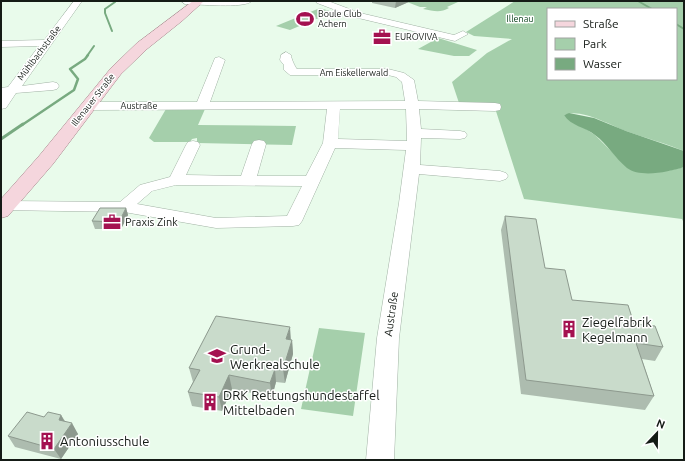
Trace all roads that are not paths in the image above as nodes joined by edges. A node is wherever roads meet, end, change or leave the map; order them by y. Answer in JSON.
{"nodes":[{"id":1,"x":78,"y":1,"type":"edge"},
{"id":2,"x":194,"y":1,"type":"edge"},
{"id":3,"x":248,"y":1,"type":"edge"},
{"id":4,"x":320,"y":1,"type":"edge"},
{"id":5,"x":437,"y":34,"type":"dead end"},
{"id":6,"x":48,"y":43,"type":"junction"},
{"id":7,"x":1,"y":44,"type":"edge"},
{"id":8,"x":286,"y":55,"type":"dead end"},
{"id":9,"x":219,"y":60,"type":"dead end"},
{"id":10,"x":53,"y":86,"type":"dead end"},
{"id":11,"x":6,"y":91,"type":"edge"},
{"id":12,"x":1,"y":105,"type":"edge"},
{"id":13,"x":334,"y":105,"type":"junction"},
{"id":14,"x":412,"y":105,"type":"junction"},
{"id":15,"x":88,"y":106,"type":"junction"},
{"id":16,"x":202,"y":106,"type":"junction"},
{"id":17,"x":495,"y":107,"type":"dead end"},
{"id":18,"x":460,"y":136,"type":"dead end"},
{"id":19,"x":414,"y":140,"type":"junction"},
{"id":20,"x":330,"y":143,"type":"junction"},
{"id":21,"x":259,"y":144,"type":"dead end"},
{"id":22,"x":193,"y":145,"type":"dead end"},
{"id":23,"x":411,"y":169,"type":"junction"},
{"id":24,"x":500,"y":176,"type":"dead end"},
{"id":25,"x":176,"y":180,"type":"junction"},
{"id":26,"x":248,"y":180,"type":"junction"},
{"id":27,"x":312,"y":181,"type":"junction"},
{"id":28,"x":124,"y":207,"type":"junction"},
{"id":29,"x":4,"y":209,"type":"edge"},
{"id":30,"x":380,"y":460,"type":"edge"}],
"edges":[{"from":1,"to":6,"type":"street","name":"Mühlbachstraße"},
{"from":2,"to":3,"type":"street"},
{"from":2,"to":15,"type":"main road","name":"Illenauer Straße"},
{"from":4,"to":5,"type":"street"},
{"from":6,"to":7,"type":"street"},
{"from":6,"to":11,"type":"street","name":"Mühlbachstraße"},
{"from":8,"to":14,"type":"street","name":"Am Eiskellerwald"},
{"from":9,"to":16,"type":"street"},
{"from":10,"to":11,"type":"street"},
{"from":11,"to":12,"type":"street","name":"Mühlbachstraße"},
{"from":13,"to":14,"type":"street","name":"Austraße"},
{"from":13,"to":16,"type":"street","name":"Austraße"},
{"from":13,"to":20,"type":"street"},
{"from":14,"to":17,"type":"street","name":"Austraße"},
{"from":14,"to":19,"type":"street","name":"Austraße"},
{"from":15,"to":16,"type":"street","name":"Austraße"},
{"from":15,"to":29,"type":"main road","name":"Illenauer Straße"},
{"from":18,"to":19,"type":"street"},
{"from":19,"to":20,"type":"street"},
{"from":19,"to":23,"type":"street","name":"Austraße"},
{"from":20,"to":27,"type":"street"},
{"from":21,"to":26,"type":"street"},
{"from":22,"to":25,"type":"street"},
{"from":23,"to":24,"type":"street"},
{"from":23,"to":30,"type":"street","name":"Austraße"},
{"from":25,"to":26,"type":"street"},
{"from":25,"to":28,"type":"street"},
{"from":26,"to":27,"type":"street"},
{"from":27,"to":28,"type":"street"},
{"from":28,"to":29,"type":"street"}]}
